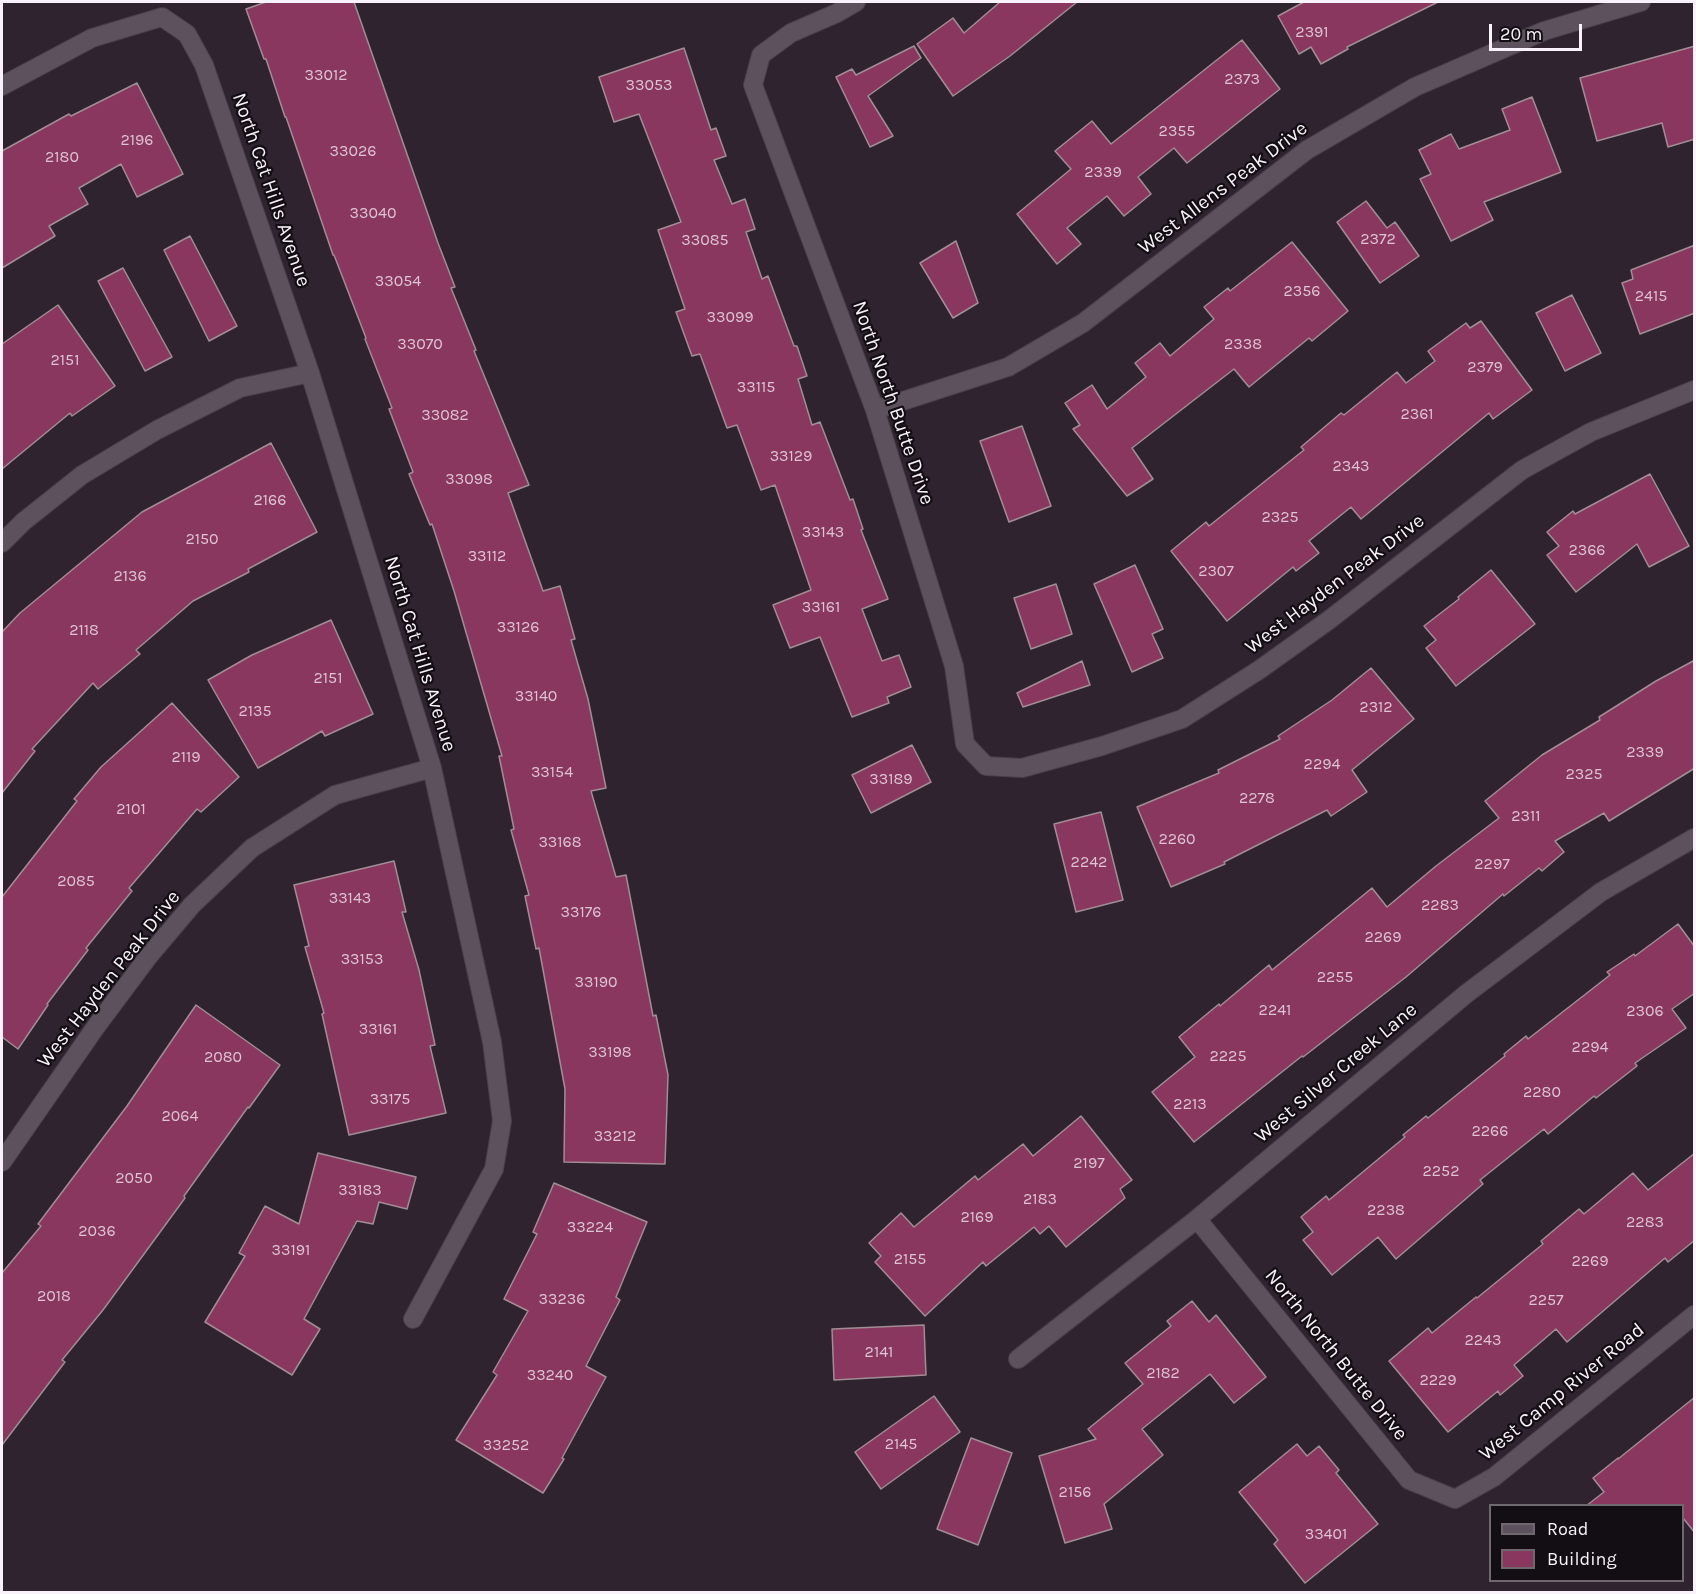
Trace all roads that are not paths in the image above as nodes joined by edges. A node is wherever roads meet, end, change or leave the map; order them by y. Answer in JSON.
{"nodes":[{"id":1,"x":856,"y":2,"type":"edge"},
{"id":2,"x":1641,"y":2,"type":"edge"},
{"id":3,"x":2,"y":86,"type":"edge"},
{"id":4,"x":310,"y":373,"type":"junction"},
{"id":5,"x":1695,"y":390,"type":"edge"},
{"id":6,"x":875,"y":410,"type":"junction"},
{"id":7,"x":2,"y":543,"type":"edge"},
{"id":8,"x":986,"y":766,"type":"joint"},
{"id":9,"x":432,"y":768,"type":"junction"},
{"id":10,"x":1695,"y":838,"type":"edge"},
{"id":11,"x":2,"y":1162,"type":"edge"},
{"id":12,"x":1197,"y":1219,"type":"junction"},
{"id":13,"x":1695,"y":1315,"type":"edge"},
{"id":14,"x":413,"y":1319,"type":"dead end"},
{"id":15,"x":1018,"y":1359,"type":"dead end"},
{"id":16,"x":1455,"y":1499,"type":"joint"}],
"edges":[{"from":1,"to":6,"type":"street","name":"North North Butte Drive"},
{"from":2,"to":6,"type":"street","name":"West Allens Peak Drive"},
{"from":3,"to":4,"type":"street","name":"North Cat Hills Avenue"},
{"from":4,"to":7,"type":"street"},
{"from":4,"to":9,"type":"street","name":"North Cat Hills Avenue"},
{"from":5,"to":8,"type":"street","name":"West Hayden Peak Drive"},
{"from":6,"to":8,"type":"street","name":"North North Butte Drive"},
{"from":9,"to":11,"type":"street","name":"West Hayden Peak Drive"},
{"from":9,"to":14,"type":"street","name":"North Cat Hills Avenue"},
{"from":10,"to":12,"type":"street","name":"West Silver Creek Lane"},
{"from":12,"to":15,"type":"street","name":"West Silver Creek Lane"},
{"from":12,"to":16,"type":"street","name":"North North Butte Drive"},
{"from":13,"to":16,"type":"street","name":"West Camp River Road"}]}
